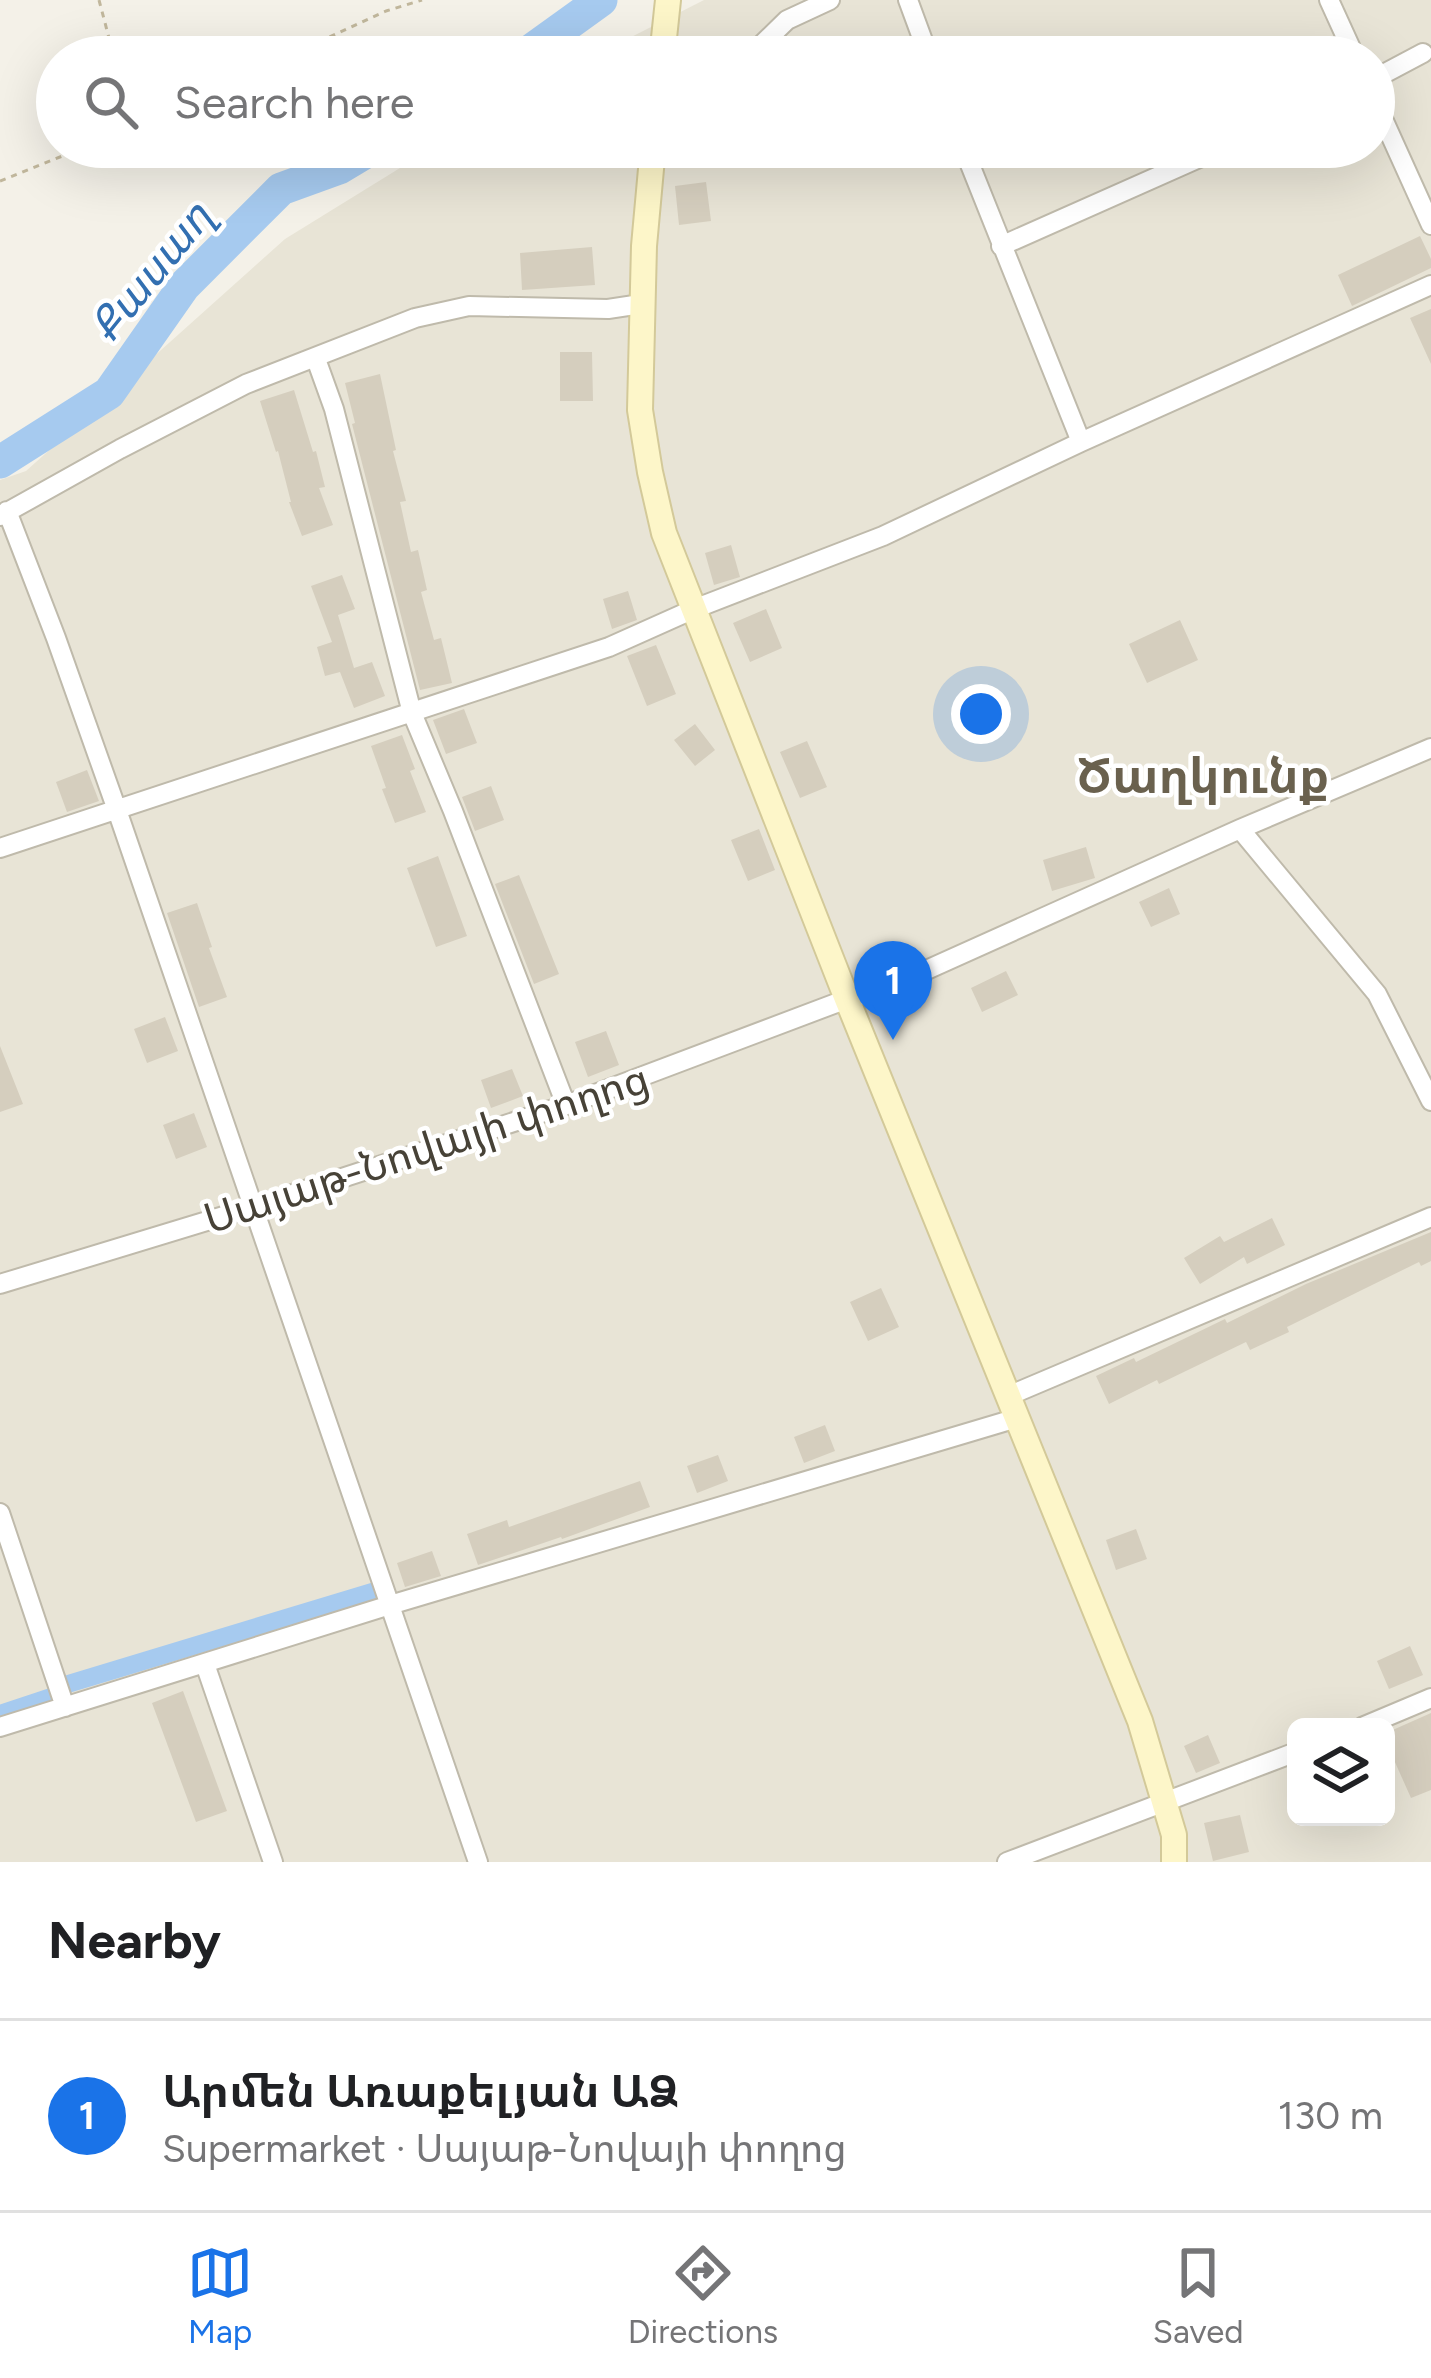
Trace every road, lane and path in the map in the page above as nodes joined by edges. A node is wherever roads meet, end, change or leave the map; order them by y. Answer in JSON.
{"nodes":[{"id":1,"x":99,"y":0,"type":"edge"},
{"id":2,"x":383,"y":0,"type":"edge"},
{"id":3,"x":422,"y":0,"type":"edge"},
{"id":4,"x":668,"y":0,"type":"edge"},
{"id":5,"x":830,"y":0,"type":"edge"},
{"id":6,"x":908,"y":0,"type":"edge"},
{"id":7,"x":1329,"y":0,"type":"edge"},
{"id":8,"x":386,"y":11,"type":"junction"},
{"id":9,"x":108,"y":36,"type":"edge"},
{"id":10,"x":332,"y":36,"type":"edge"},
{"id":11,"x":664,"y":36,"type":"edge"},
{"id":12,"x":770,"y":36,"type":"edge"},
{"id":13,"x":921,"y":36,"type":"edge"},
{"id":14,"x":1345,"y":36,"type":"edge"},
{"id":15,"x":1423,"y":52,"type":"dead end"},
{"id":16,"x":1395,"y":67,"type":"edge"},
{"id":17,"x":1395,"y":145,"type":"edge"},
{"id":18,"x":36,"y":167,"type":"edge"},
{"id":19,"x":652,"y":168,"type":"edge"},
{"id":20,"x":971,"y":168,"type":"edge"},
{"id":21,"x":1177,"y":168,"type":"edge"},
{"id":22,"x":0,"y":182,"type":"edge"},
{"id":23,"x":1431,"y":225,"type":"edge"},
{"id":24,"x":1001,"y":246,"type":"junction"},
{"id":25,"x":1431,"y":285,"type":"edge"},
{"id":26,"x":641,"y":304,"type":"junction"},
{"id":27,"x":316,"y":359,"type":"junction"},
{"id":28,"x":1081,"y":442,"type":"junction"},
{"id":29,"x":3,"y":513,"type":"edge"},
{"id":30,"x":694,"y":609,"type":"junction"},
{"id":31,"x":412,"y":713,"type":"junction"},
{"id":32,"x":1431,"y":748,"type":"edge"},
{"id":33,"x":116,"y":810,"type":"junction"},
{"id":34,"x":1240,"y":830,"type":"junction"},
{"id":35,"x":0,"y":848,"type":"edge"},
{"id":36,"x":847,"y":999,"type":"junction"},
{"id":37,"x":1431,"y":1101,"type":"edge"},
{"id":38,"x":566,"y":1105,"type":"junction"},
{"id":39,"x":253,"y":1208,"type":"junction"},
{"id":40,"x":1431,"y":1217,"type":"edge"},
{"id":41,"x":0,"y":1284,"type":"edge"},
{"id":42,"x":1012,"y":1407,"type":"junction"},
{"id":43,"x":0,"y":1514,"type":"edge"},
{"id":44,"x":390,"y":1605,"type":"junction"},
{"id":45,"x":205,"y":1664,"type":"junction"},
{"id":46,"x":1431,"y":1698,"type":"edge"},
{"id":47,"x":65,"y":1707,"type":"junction"},
{"id":48,"x":1383,"y":1718,"type":"edge"},
{"id":49,"x":0,"y":1727,"type":"edge"},
{"id":50,"x":1287,"y":1757,"type":"edge"},
{"id":51,"x":1165,"y":1804,"type":"junction"},
{"id":52,"x":273,"y":1862,"type":"edge"},
{"id":53,"x":478,"y":1862,"type":"edge"},
{"id":54,"x":1007,"y":1862,"type":"edge"},
{"id":55,"x":1174,"y":1862,"type":"edge"}],
"edges":[{"from":1,"to":9,"type":"path"},
{"from":2,"to":8,"type":"path"},
{"from":3,"to":8,"type":"path"},
{"from":4,"to":11,"type":"main road"},
{"from":5,"to":12,"type":"street"},
{"from":6,"to":13,"type":"street"},
{"from":7,"to":14,"type":"street"},
{"from":8,"to":10,"type":"path"},
{"from":15,"to":16,"type":"street"},
{"from":17,"to":23,"type":"street"},
{"from":18,"to":22,"type":"path"},
{"from":19,"to":26,"type":"main road"},
{"from":20,"to":24,"type":"street"},
{"from":21,"to":24,"type":"street"},
{"from":24,"to":28,"type":"street"},
{"from":25,"to":28,"type":"street"},
{"from":26,"to":27,"type":"street"},
{"from":26,"to":30,"type":"main road"},
{"from":27,"to":29,"type":"street"},
{"from":27,"to":31,"type":"street"},
{"from":28,"to":30,"type":"street"},
{"from":29,"to":33,"type":"street"},
{"from":30,"to":31,"type":"street"},
{"from":30,"to":36,"type":"main road"},
{"from":31,"to":33,"type":"street"},
{"from":31,"to":38,"type":"street"},
{"from":32,"to":34,"type":"street","name":"Սայաթ-Նովայի փողոց"},
{"from":33,"to":35,"type":"street"},
{"from":33,"to":39,"type":"street"},
{"from":34,"to":36,"type":"street","name":"Սայաթ-Նովայի փողոց"},
{"from":34,"to":37,"type":"street"},
{"from":36,"to":38,"type":"street","name":"Սայաթ-Նովայի փողոց"},
{"from":36,"to":42,"type":"main road"},
{"from":38,"to":39,"type":"street","name":"Սայաթ-Նովայի փողոց"},
{"from":39,"to":41,"type":"street","name":"Սայաթ-Նովայի փողոց"},
{"from":39,"to":44,"type":"street"},
{"from":40,"to":42,"type":"street"},
{"from":42,"to":44,"type":"street"},
{"from":42,"to":51,"type":"main road"},
{"from":43,"to":47,"type":"street"},
{"from":44,"to":45,"type":"street"},
{"from":44,"to":53,"type":"street"},
{"from":45,"to":47,"type":"street"},
{"from":45,"to":52,"type":"street"},
{"from":46,"to":48,"type":"street"},
{"from":47,"to":49,"type":"street"},
{"from":50,"to":51,"type":"street"},
{"from":51,"to":54,"type":"street"},
{"from":51,"to":55,"type":"main road"}]}
